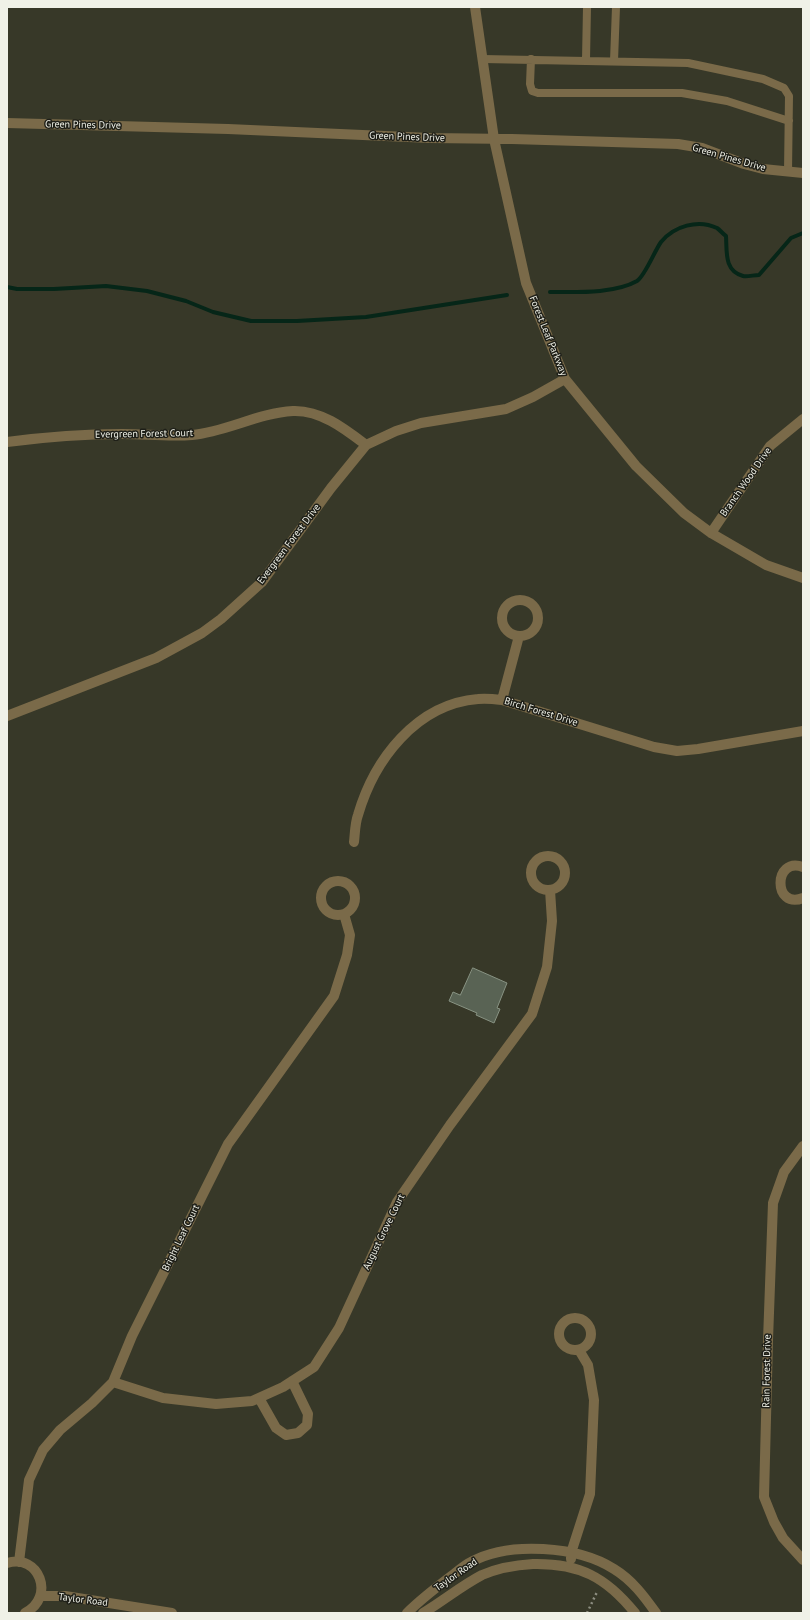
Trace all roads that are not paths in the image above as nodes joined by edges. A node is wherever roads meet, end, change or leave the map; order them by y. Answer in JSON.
{"nodes":[{"id":1,"x":475,"y":7,"type":"edge"},
{"id":2,"x":587,"y":7,"type":"edge"},
{"id":3,"x":616,"y":7,"type":"edge"},
{"id":4,"x":483,"y":59,"type":"junction"},
{"id":5,"x":531,"y":59,"type":"junction"},
{"id":6,"x":586,"y":60,"type":"junction"},
{"id":7,"x":614,"y":61,"type":"junction"},
{"id":8,"x":789,"y":121,"type":"junction"},
{"id":9,"x":7,"y":124,"type":"edge"},
{"id":10,"x":494,"y":139,"type":"junction"},
{"id":11,"x":788,"y":172,"type":"junction"},
{"id":12,"x":803,"y":173,"type":"edge"},
{"id":13,"x":565,"y":379,"type":"junction"},
{"id":14,"x":803,"y":419,"type":"edge"},
{"id":15,"x":7,"y":442,"type":"edge"},
{"id":16,"x":366,"y":445,"type":"junction"},
{"id":17,"x":711,"y":533,"type":"junction"},
{"id":18,"x":803,"y":578,"type":"edge"},
{"id":19,"x":519,"y":636,"type":"dead end"},
{"id":20,"x":502,"y":700,"type":"junction"},
{"id":21,"x":7,"y":716,"type":"edge"},
{"id":22,"x":803,"y":731,"type":"edge"},
{"id":23,"x":354,"y":842,"type":"dead end"},
{"id":24,"x":803,"y":867,"type":"edge"},
{"id":25,"x":550,"y":890,"type":"dead end"},
{"id":26,"x":803,"y":898,"type":"edge"},
{"id":27,"x":344,"y":914,"type":"dead end"},
{"id":28,"x":803,"y":1146,"type":"edge"},
{"id":29,"x":579,"y":1350,"type":"dead end"},
{"id":30,"x":292,"y":1381,"type":"junction"},
{"id":31,"x":113,"y":1382,"type":"junction"},
{"id":32,"x":259,"y":1398,"type":"junction"},
{"id":33,"x":571,"y":1553,"type":"junction"},
{"id":34,"x":803,"y":1560,"type":"edge"},
{"id":35,"x":20,"y":1562,"type":"junction"},
{"id":36,"x":7,"y":1563,"type":"edge"},
{"id":37,"x":570,"y":1567,"type":"junction"},
{"id":38,"x":41,"y":1596,"type":"junction"},
{"id":39,"x":25,"y":1613,"type":"edge"},
{"id":40,"x":172,"y":1613,"type":"edge"},
{"id":41,"x":407,"y":1613,"type":"edge"},
{"id":42,"x":423,"y":1613,"type":"edge"},
{"id":43,"x":635,"y":1613,"type":"edge"},
{"id":44,"x":656,"y":1613,"type":"edge"}],
"edges":[{"from":1,"to":4,"type":"street","name":"Forest Leaf Parkway"},
{"from":2,"to":6,"type":"lane"},
{"from":3,"to":7,"type":"lane"},
{"from":4,"to":5,"type":"lane"},
{"from":4,"to":10,"type":"street","name":"Forest Leaf Parkway"},
{"from":5,"to":6,"type":"lane"},
{"from":5,"to":8,"type":"lane"},
{"from":6,"to":7,"type":"lane"},
{"from":7,"to":8,"type":"lane"},
{"from":8,"to":11,"type":"lane"},
{"from":9,"to":10,"type":"street","name":"Green Pines Drive"},
{"from":10,"to":11,"type":"street","name":"Green Pines Drive"},
{"from":10,"to":13,"type":"street","name":"Forest Leaf Parkway"},
{"from":11,"to":12,"type":"street","name":"Green Pines Drive"},
{"from":13,"to":16,"type":"street","name":"Evergreen Forest Drive"},
{"from":13,"to":17,"type":"street","name":"Forest Leaf Parkway"},
{"from":14,"to":17,"type":"street","name":"Branch Wood Drive"},
{"from":15,"to":16,"type":"street","name":"Evergreen Forest Court"},
{"from":16,"to":21,"type":"street","name":"Evergreen Forest Drive"},
{"from":17,"to":18,"type":"street","name":"Forest Leaf Parkway"},
{"from":19,"to":20,"type":"street"},
{"from":20,"to":22,"type":"street","name":"Birch Forest Drive"},
{"from":20,"to":23,"type":"street","name":"Birch Forest Drive"},
{"from":24,"to":26,"type":"street"},
{"from":25,"to":30,"type":"street","name":"August Grove Court"},
{"from":27,"to":31,"type":"street","name":"Bright Leaf Court"},
{"from":28,"to":34,"type":"street","name":"Rain Forest Drive"},
{"from":29,"to":33,"type":"street"},
{"from":30,"to":32,"type":"street","name":"August Grove Court"},
{"from":30,"to":32,"type":"street"},
{"from":31,"to":32,"type":"street","name":"August Grove Court"},
{"from":31,"to":35,"type":"street","name":"Bright Leaf Court"},
{"from":33,"to":37,"type":"street"},
{"from":33,"to":41,"type":"street","name":"Taylor Road"},
{"from":33,"to":44,"type":"street","name":"Taylor Road"},
{"from":35,"to":36,"type":"street"},
{"from":35,"to":38,"type":"street"},
{"from":37,"to":42,"type":"street","name":"Taylor Road"},
{"from":37,"to":43,"type":"street","name":"Taylor Road"},
{"from":38,"to":39,"type":"street"},
{"from":38,"to":40,"type":"street","name":"Taylor Road"}]}
